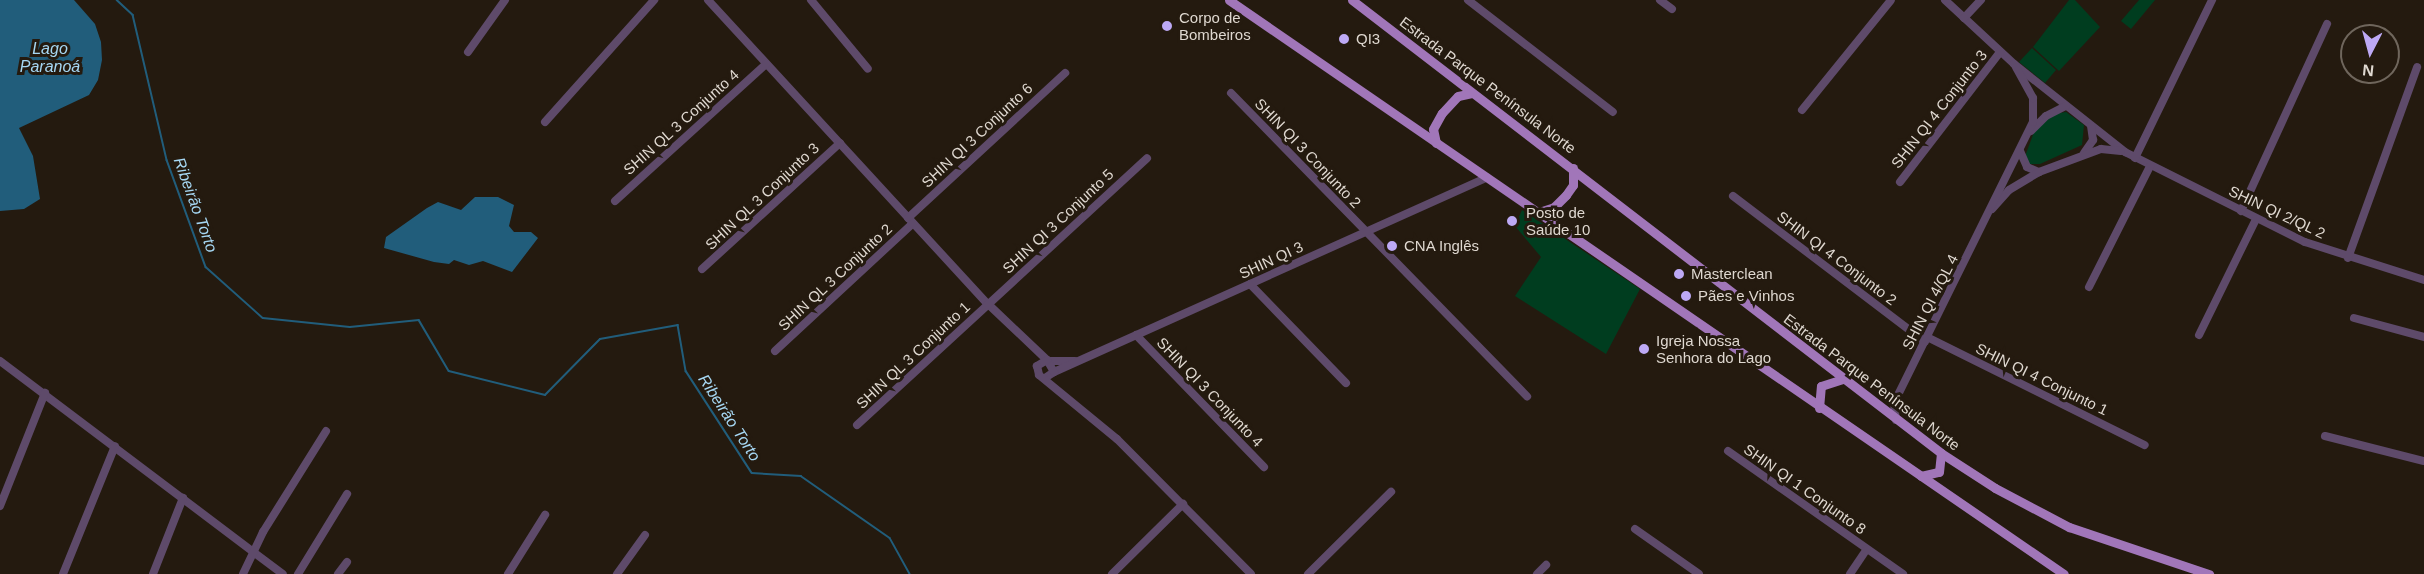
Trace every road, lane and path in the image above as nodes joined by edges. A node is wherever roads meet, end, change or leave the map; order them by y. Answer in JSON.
{"nodes":[{"id":1,"x":505,"y":0,"type":"edge"},
{"id":2,"x":654,"y":0,"type":"edge"},
{"id":3,"x":708,"y":0,"type":"edge"},
{"id":4,"x":811,"y":0,"type":"edge"},
{"id":5,"x":1228,"y":0,"type":"edge"},
{"id":6,"x":1352,"y":0,"type":"edge"},
{"id":7,"x":1468,"y":0,"type":"edge"},
{"id":8,"x":1660,"y":0,"type":"edge"},
{"id":9,"x":1891,"y":0,"type":"edge"},
{"id":10,"x":1945,"y":0,"type":"edge"},
{"id":11,"x":1981,"y":0,"type":"edge"},
{"id":12,"x":2212,"y":0,"type":"edge"},
{"id":13,"x":1672,"y":9,"type":"dead end"},
{"id":14,"x":1964,"y":18,"type":"junction"},
{"id":15,"x":2327,"y":24,"type":"dead end"},
{"id":16,"x":468,"y":52,"type":"dead end"},
{"id":17,"x":2000,"y":52,"type":"junction"},
{"id":18,"x":766,"y":64,"type":"junction"},
{"id":19,"x":2014,"y":64,"type":"junction"},
{"id":20,"x":2416,"y":67,"type":"dead end"},
{"id":21,"x":868,"y":69,"type":"dead end"},
{"id":22,"x":1065,"y":73,"type":"dead end"},
{"id":23,"x":1231,"y":93,"type":"dead end"},
{"id":24,"x":1472,"y":93,"type":"junction"},
{"id":25,"x":2066,"y":106,"type":"junction"},
{"id":26,"x":1802,"y":110,"type":"dead end"},
{"id":27,"x":1613,"y":112,"type":"dead end"},
{"id":28,"x":545,"y":122,"type":"dead end"},
{"id":29,"x":2091,"y":126,"type":"junction"},
{"id":30,"x":2028,"y":135,"type":"junction"},
{"id":31,"x":840,"y":143,"type":"junction"},
{"id":32,"x":1436,"y":143,"type":"junction"},
{"id":33,"x":2020,"y":150,"type":"junction"},
{"id":34,"x":2125,"y":152,"type":"junction"},
{"id":35,"x":2081,"y":156,"type":"junction"},
{"id":36,"x":1147,"y":158,"type":"dead end"},
{"id":37,"x":2135,"y":158,"type":"junction"},
{"id":38,"x":2150,"y":166,"type":"junction"},
{"id":39,"x":1573,"y":168,"type":"junction"},
{"id":40,"x":1474,"y":169,"type":"junction"},
{"id":41,"x":2039,"y":172,"type":"junction"},
{"id":42,"x":1487,"y":177,"type":"junction"},
{"id":43,"x":1900,"y":182,"type":"dead end"},
{"id":44,"x":1467,"y":184,"type":"junction"},
{"id":45,"x":1733,"y":196,"type":"dead end"},
{"id":46,"x":615,"y":201,"type":"dead end"},
{"id":47,"x":2241,"y":211,"type":"junction"},
{"id":48,"x":1539,"y":212,"type":"junction"},
{"id":49,"x":1989,"y":213,"type":"junction"},
{"id":50,"x":2256,"y":219,"type":"junction"},
{"id":51,"x":910,"y":220,"type":"junction"},
{"id":52,"x":1365,"y":231,"type":"junction"},
{"id":53,"x":2349,"y":258,"type":"junction"},
{"id":54,"x":702,"y":269,"type":"dead end"},
{"id":55,"x":2424,"y":280,"type":"edge"},
{"id":56,"x":1250,"y":284,"type":"junction"},
{"id":57,"x":2089,"y":288,"type":"dead end"},
{"id":58,"x":988,"y":304,"type":"junction"},
{"id":59,"x":2354,"y":318,"type":"dead end"},
{"id":60,"x":1137,"y":335,"type":"junction"},
{"id":61,"x":2199,"y":335,"type":"dead end"},
{"id":62,"x":2424,"y":337,"type":"edge"},
{"id":63,"x":1021,"y":338,"type":"junction"},
{"id":64,"x":1926,"y":339,"type":"junction"},
{"id":65,"x":775,"y":351,"type":"dead end"},
{"id":66,"x":1085,"y":358,"type":"junction"},
{"id":67,"x":0,"y":361,"type":"edge"},
{"id":68,"x":1049,"y":361,"type":"junction"},
{"id":69,"x":1037,"y":366,"type":"junction"},
{"id":70,"x":1054,"y":372,"type":"junction"},
{"id":71,"x":1045,"y":378,"type":"junction"},
{"id":72,"x":1842,"y":379,"type":"junction"},
{"id":73,"x":1346,"y":383,"type":"dead end"},
{"id":74,"x":1063,"y":391,"type":"junction"},
{"id":75,"x":45,"y":393,"type":"junction"},
{"id":76,"x":1527,"y":396,"type":"dead end"},
{"id":77,"x":1894,"y":403,"type":"junction"},
{"id":78,"x":1819,"y":408,"type":"junction"},
{"id":79,"x":1880,"y":408,"type":"junction"},
{"id":80,"x":1896,"y":420,"type":"junction"},
{"id":81,"x":857,"y":425,"type":"dead end"},
{"id":82,"x":326,"y":431,"type":"dead end"},
{"id":83,"x":2325,"y":436,"type":"dead end"},
{"id":84,"x":2145,"y":445,"type":"dead end"},
{"id":85,"x":115,"y":446,"type":"junction"},
{"id":86,"x":1728,"y":452,"type":"dead end"},
{"id":87,"x":1941,"y":453,"type":"junction"},
{"id":88,"x":2424,"y":461,"type":"edge"},
{"id":89,"x":1264,"y":467,"type":"dead end"},
{"id":90,"x":1921,"y":476,"type":"junction"},
{"id":91,"x":1391,"y":492,"type":"dead end"},
{"id":92,"x":347,"y":494,"type":"dead end"},
{"id":93,"x":183,"y":498,"type":"junction"},
{"id":94,"x":1,"y":502,"type":"edge"},
{"id":95,"x":1183,"y":504,"type":"junction"},
{"id":96,"x":545,"y":515,"type":"dead end"},
{"id":97,"x":1635,"y":529,"type":"dead end"},
{"id":98,"x":645,"y":535,"type":"dead end"},
{"id":99,"x":1867,"y":549,"type":"junction"},
{"id":100,"x":252,"y":551,"type":"junction"},
{"id":101,"x":347,"y":562,"type":"dead end"},
{"id":102,"x":1546,"y":565,"type":"dead end"},
{"id":103,"x":63,"y":574,"type":"edge"},
{"id":104,"x":153,"y":574,"type":"edge"},
{"id":105,"x":243,"y":574,"type":"edge"},
{"id":106,"x":283,"y":574,"type":"edge"},
{"id":107,"x":298,"y":574,"type":"edge"},
{"id":108,"x":339,"y":574,"type":"edge"},
{"id":109,"x":508,"y":574,"type":"edge"},
{"id":110,"x":617,"y":574,"type":"edge"},
{"id":111,"x":1112,"y":574,"type":"edge"},
{"id":112,"x":1251,"y":574,"type":"edge"},
{"id":113,"x":1308,"y":574,"type":"edge"},
{"id":114,"x":1537,"y":574,"type":"edge"},
{"id":115,"x":1699,"y":574,"type":"edge"},
{"id":116,"x":1850,"y":574,"type":"edge"},
{"id":117,"x":1903,"y":574,"type":"edge"},
{"id":118,"x":2064,"y":574,"type":"edge"},
{"id":119,"x":2209,"y":574,"type":"edge"}],
"edges":[{"from":1,"to":16,"type":"street"},
{"from":2,"to":28,"type":"street"},
{"from":3,"to":18,"type":"street"},
{"from":4,"to":21,"type":"street"},
{"from":5,"to":32,"type":"main road"},
{"from":6,"to":24,"type":"main road","name":"Estrada Parque Península Norte"},
{"from":7,"to":27,"type":"street"},
{"from":8,"to":13,"type":"street"},
{"from":9,"to":26,"type":"street"},
{"from":10,"to":14,"type":"street","name":"SHIN QI 4/QL 4"},
{"from":11,"to":14,"type":"street"},
{"from":12,"to":37,"type":"street"},
{"from":14,"to":17,"type":"street","name":"SHIN QI 4/QL 4"},
{"from":15,"to":47,"type":"street"},
{"from":17,"to":19,"type":"street","name":"SHIN QI 4/QL 4"},
{"from":17,"to":43,"type":"street","name":"SHIN QI 4 Conjunto 3"},
{"from":18,"to":31,"type":"street"},
{"from":18,"to":46,"type":"street","name":"SHIN QL 3 Conjunto 4"},
{"from":19,"to":25,"type":"street","name":"SHIN QI 4/QL 4"},
{"from":19,"to":30,"type":"street","name":"SHIN QI 4/QL 4"},
{"from":20,"to":53,"type":"street"},
{"from":22,"to":51,"type":"street","name":"SHIN QI 3 Conjunto 6"},
{"from":23,"to":52,"type":"street","name":"SHIN QI 3 Conjunto 2"},
{"from":24,"to":32,"type":"main road"},
{"from":24,"to":39,"type":"main road","name":"Estrada Parque Península Norte"},
{"from":25,"to":29,"type":"street","name":"SHIN QI 4/QL 4"},
{"from":25,"to":30,"type":"street"},
{"from":29,"to":34,"type":"street","name":"SHIN QI 2/QL 2"},
{"from":29,"to":35,"type":"street"},
{"from":30,"to":33,"type":"street","name":"SHIN QI 4/QL 4"},
{"from":31,"to":51,"type":"street"},
{"from":31,"to":54,"type":"street","name":"SHIN QL 3 Conjunto 3"},
{"from":32,"to":40,"type":"main road"},
{"from":33,"to":41,"type":"street"},
{"from":33,"to":49,"type":"street","name":"SHIN QI 4/QL 4"},
{"from":34,"to":35,"type":"street","name":"SHIN QI 2/QL 2"},
{"from":34,"to":37,"type":"street","name":"SHIN QI 2/QL 2"},
{"from":35,"to":41,"type":"street","name":"SHIN QI 4/QL 4"},
{"from":36,"to":58,"type":"street","name":"SHIN QI 3 Conjunto 5"},
{"from":37,"to":38,"type":"street","name":"SHIN QI 2/QL 2"},
{"from":38,"to":47,"type":"street","name":"SHIN QI 2/QL 2"},
{"from":38,"to":57,"type":"street"},
{"from":39,"to":48,"type":"main road"},
{"from":39,"to":72,"type":"main road","name":"Estrada Parque Península Norte"},
{"from":40,"to":42,"type":"main road"},
{"from":40,"to":44,"type":"street"},
{"from":41,"to":49,"type":"street","name":"SHIN QI 4/QL 4"},
{"from":42,"to":44,"type":"street","name":"SHIN QI 3"},
{"from":42,"to":48,"type":"main road"},
{"from":44,"to":52,"type":"street","name":"SHIN QI 3"},
{"from":45,"to":64,"type":"street","name":"SHIN QI 4 Conjunto 2"},
{"from":47,"to":50,"type":"street","name":"SHIN QI 2/QL 2"},
{"from":48,"to":78,"type":"main road"},
{"from":49,"to":64,"type":"street","name":"SHIN QI 4/QL 4"},
{"from":50,"to":53,"type":"street","name":"SHIN QI 2/QL 2"},
{"from":50,"to":61,"type":"street"},
{"from":51,"to":58,"type":"street"},
{"from":51,"to":65,"type":"street","name":"SHIN QL 3 Conjunto 2"},
{"from":52,"to":56,"type":"street","name":"SHIN QI 3"},
{"from":52,"to":76,"type":"street","name":"SHIN QI 3 Conjunto 2"},
{"from":53,"to":55,"type":"street","name":"SHIN QI 2/QL 2"},
{"from":56,"to":60,"type":"street","name":"SHIN QI 3"},
{"from":56,"to":73,"type":"street"},
{"from":58,"to":63,"type":"street"},
{"from":58,"to":81,"type":"street","name":"SHIN QL 3 Conjunto 1"},
{"from":59,"to":62,"type":"street"},
{"from":60,"to":66,"type":"street","name":"SHIN QI 3"},
{"from":60,"to":89,"type":"street","name":"SHIN QI 3 Conjunto 4"},
{"from":63,"to":68,"type":"street"},
{"from":63,"to":69,"type":"street"},
{"from":64,"to":77,"type":"street","name":"SHIN QI 4/QL 4"},
{"from":64,"to":84,"type":"street","name":"SHIN QI 4 Conjunto 1"},
{"from":66,"to":68,"type":"street","name":"SHIN QI 3"},
{"from":66,"to":70,"type":"street","name":"SHIN QI 3"},
{"from":67,"to":75,"type":"street"},
{"from":68,"to":69,"type":"street"},
{"from":68,"to":70,"type":"street"},
{"from":69,"to":71,"type":"street"},
{"from":70,"to":71,"type":"street","name":"SHIN QI 3"},
{"from":70,"to":74,"type":"street"},
{"from":71,"to":74,"type":"street"},
{"from":72,"to":78,"type":"main road"},
{"from":72,"to":79,"type":"main road","name":"Estrada Parque Península Norte"},
{"from":74,"to":95,"type":"street"},
{"from":75,"to":85,"type":"street"},
{"from":75,"to":94,"type":"street"},
{"from":77,"to":79,"type":"street"},
{"from":77,"to":80,"type":"street"},
{"from":78,"to":90,"type":"main road"},
{"from":79,"to":80,"type":"main road","name":"Estrada Parque Península Norte"},
{"from":80,"to":87,"type":"main road","name":"Estrada Parque Península Norte"},
{"from":82,"to":100,"type":"street"},
{"from":83,"to":88,"type":"street"},
{"from":85,"to":93,"type":"street"},
{"from":85,"to":103,"type":"street"},
{"from":86,"to":99,"type":"street","name":"SHIN QI 1 Conjunto 8"},
{"from":87,"to":90,"type":"main road"},
{"from":87,"to":119,"type":"main road","name":"Estrada Parque Península Norte"},
{"from":90,"to":118,"type":"main road"},
{"from":91,"to":113,"type":"street"},
{"from":92,"to":107,"type":"street"},
{"from":93,"to":100,"type":"street"},
{"from":93,"to":104,"type":"street"},
{"from":95,"to":111,"type":"street"},
{"from":95,"to":112,"type":"street"},
{"from":96,"to":109,"type":"street"},
{"from":97,"to":115,"type":"street"},
{"from":98,"to":110,"type":"street"},
{"from":99,"to":116,"type":"street"},
{"from":99,"to":117,"type":"street","name":"SHIN QI 1 Conjunto 8"},
{"from":100,"to":105,"type":"street"},
{"from":100,"to":106,"type":"street"},
{"from":101,"to":108,"type":"street"},
{"from":102,"to":114,"type":"street"}]}
